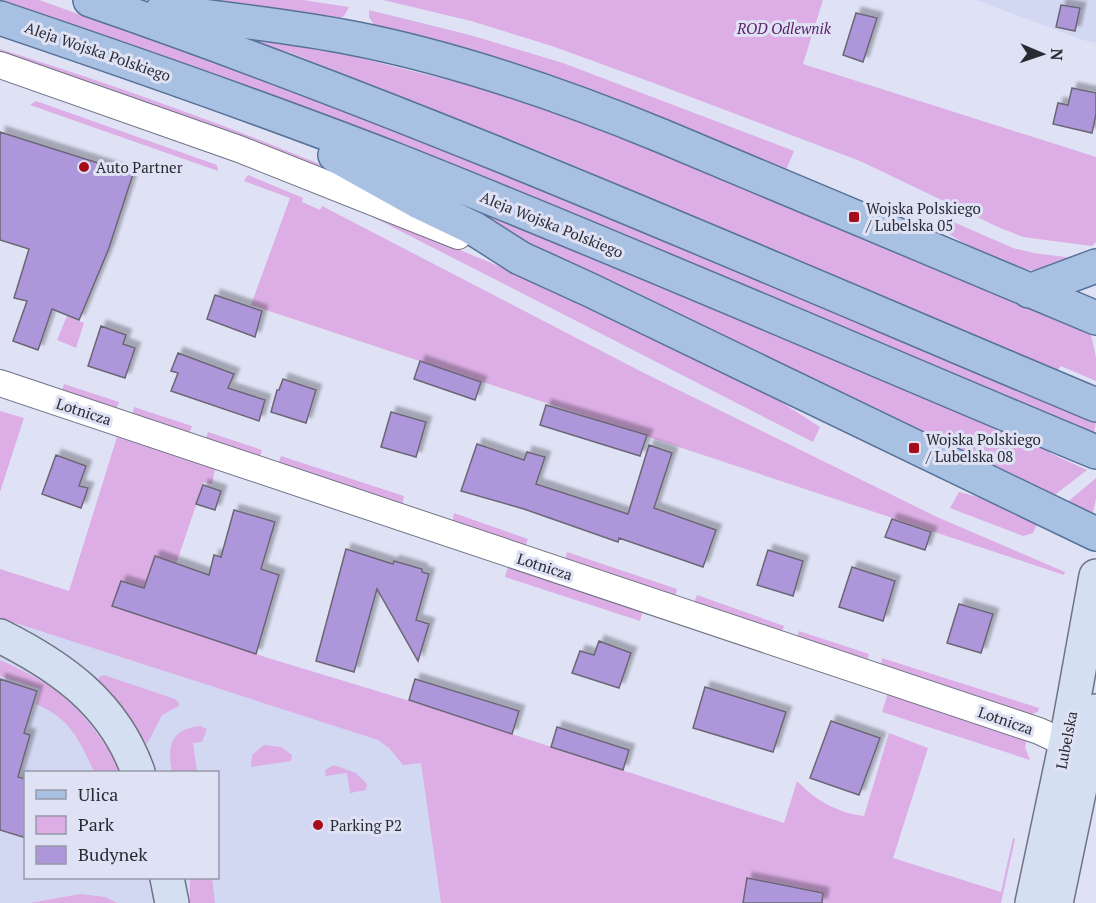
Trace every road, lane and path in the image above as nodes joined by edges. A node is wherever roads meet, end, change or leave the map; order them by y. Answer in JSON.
{"nodes":[{"id":1,"x":90,"y":0,"type":"edge"},
{"id":2,"x":97,"y":0,"type":"edge"},
{"id":3,"x":0,"y":18,"type":"edge"},
{"id":4,"x":0,"y":65,"type":"edge"},
{"id":5,"x":242,"y":102,"type":"junction"},
{"id":6,"x":519,"y":258,"type":"junction"},
{"id":7,"x":1096,"y":266,"type":"edge"},
{"id":8,"x":1029,"y":291,"type":"junction"},
{"id":9,"x":1096,"y":318,"type":"edge"},
{"id":10,"x":0,"y":383,"type":"edge"},
{"id":11,"x":1096,"y":405,"type":"edge"},
{"id":12,"x":1096,"y":452,"type":"edge"},
{"id":13,"x":1096,"y":534,"type":"edge"},
{"id":14,"x":1096,"y":576,"type":"edge"},
{"id":15,"x":0,"y":636,"type":"edge"},
{"id":16,"x":1096,"y":711,"type":"edge"},
{"id":17,"x":1077,"y":748,"type":"junction"},
{"id":18,"x":137,"y":771,"type":"edge"},
{"id":19,"x":167,"y":879,"type":"edge"},
{"id":20,"x":172,"y":903,"type":"edge"},
{"id":21,"x":1032,"y":903,"type":"edge"},
{"id":22,"x":1056,"y":903,"type":"edge"}],
"edges":[{"from":1,"to":11,"type":"main road"},
{"from":2,"to":8,"type":"main road"},
{"from":3,"to":5,"type":"main road","name":"Aleja Wojska Polskiego"},
{"from":4,"to":6,"type":"street"},
{"from":5,"to":6,"type":"main road"},
{"from":5,"to":12,"type":"main road","name":"Aleja Wojska Polskiego"},
{"from":6,"to":13,"type":"main road"},
{"from":7,"to":8,"type":"main road"},
{"from":8,"to":9,"type":"main road"},
{"from":10,"to":17,"type":"street","name":"Lotnicza"},
{"from":14,"to":17,"type":"street","name":"Lubelska"},
{"from":15,"to":18,"type":"street"},
{"from":16,"to":17,"type":"street","name":"Lubelska"},
{"from":17,"to":21,"type":"street","name":"Lubelska"},
{"from":17,"to":22,"type":"street","name":"Lubelska"},
{"from":19,"to":20,"type":"street"}]}
